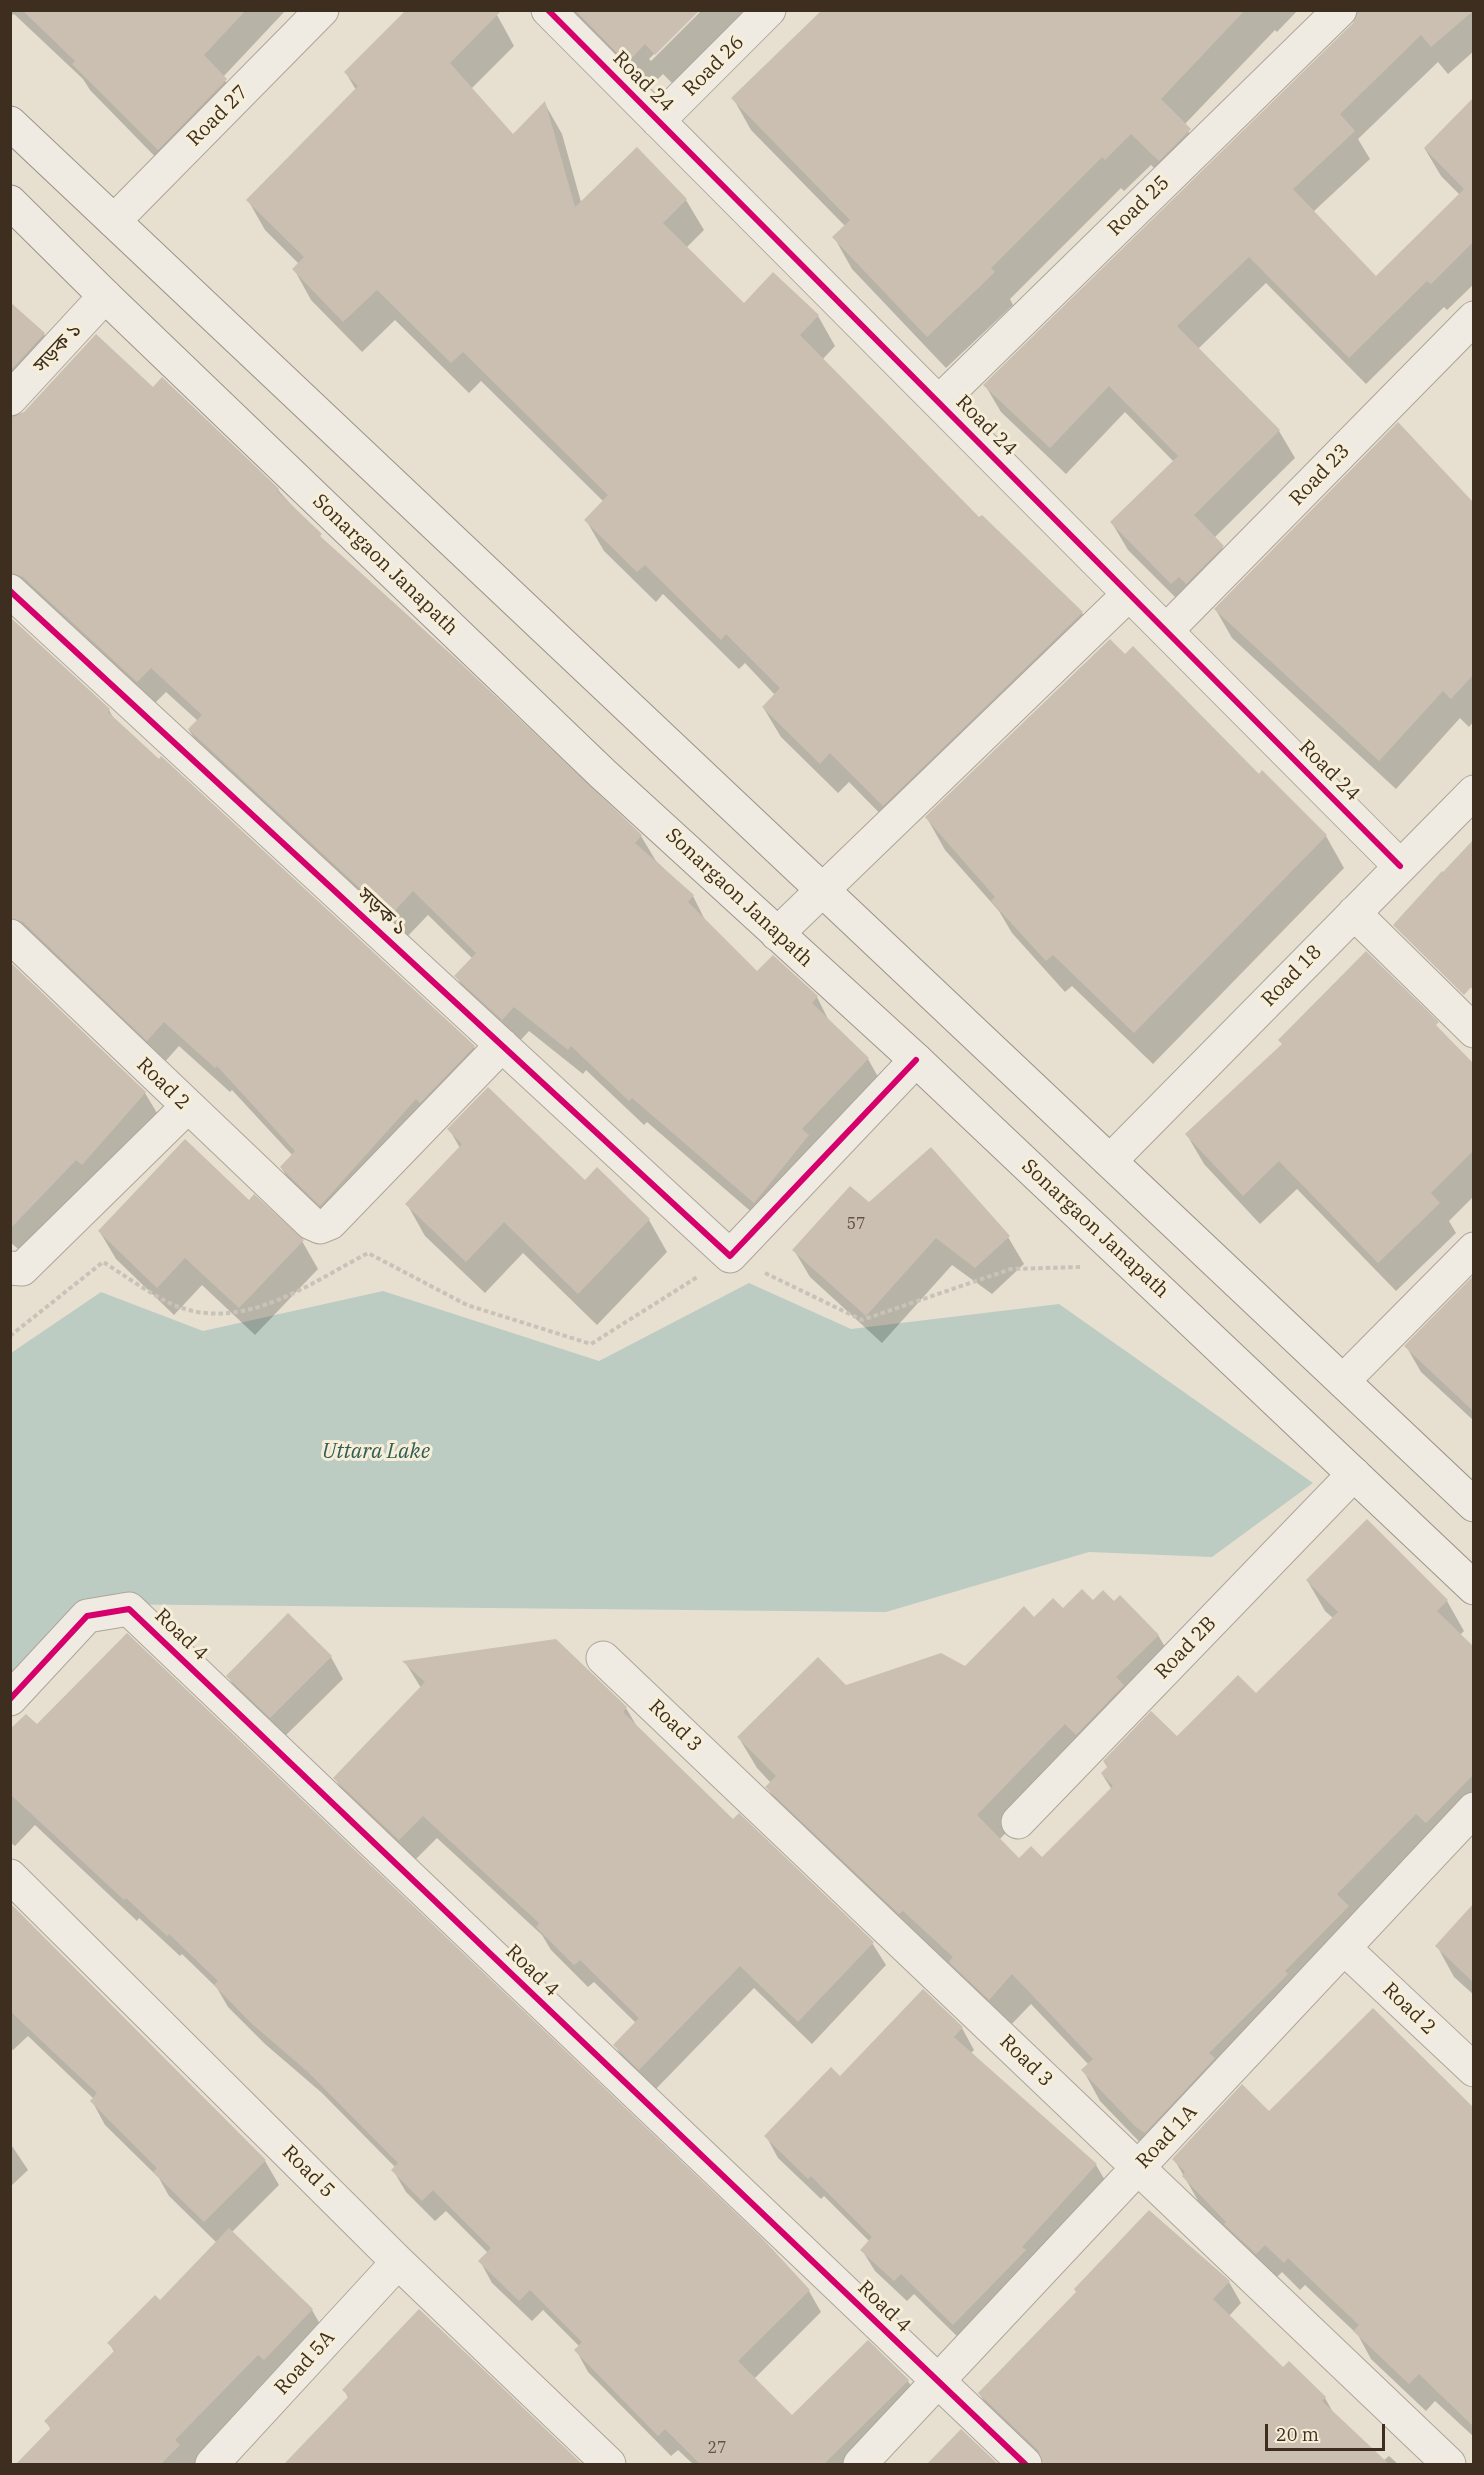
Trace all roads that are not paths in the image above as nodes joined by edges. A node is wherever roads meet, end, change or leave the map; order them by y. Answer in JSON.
{"nodes":[{"id":1,"x":322,"y":10,"type":"edge"},
{"id":2,"x":548,"y":10,"type":"edge"},
{"id":3,"x":769,"y":10,"type":"edge"},
{"id":4,"x":1340,"y":10,"type":"edge"},
{"id":5,"x":658,"y":121,"type":"junction"},
{"id":6,"x":10,"y":123,"type":"edge"},
{"id":7,"x":10,"y":202,"type":"edge"},
{"id":8,"x":114,"y":221,"type":"junction"},
{"id":9,"x":105,"y":296,"type":"junction"},
{"id":10,"x":1473,"y":318,"type":"edge"},
{"id":11,"x":10,"y":399,"type":"edge"},
{"id":12,"x":939,"y":402,"type":"junction"},
{"id":13,"x":10,"y":591,"type":"edge"},
{"id":14,"x":1129,"y":594,"type":"junction"},
{"id":15,"x":1166,"y":631,"type":"junction"},
{"id":16,"x":1473,"y":792,"type":"edge"},
{"id":17,"x":1400,"y":866,"type":"junction"},
{"id":18,"x":824,"y":891,"type":"junction"},
{"id":19,"x":1354,"y":914,"type":"junction"},
{"id":20,"x":777,"y":934,"type":"junction"},
{"id":21,"x":10,"y":936,"type":"edge"},
{"id":22,"x":1473,"y":1031,"type":"edge"},
{"id":23,"x":502,"y":1046,"type":"junction"},
{"id":24,"x":916,"y":1060,"type":"junction"},
{"id":25,"x":187,"y":1107,"type":"junction"},
{"id":26,"x":1110,"y":1161,"type":"junction"},
{"id":27,"x":1473,"y":1249,"type":"edge"},
{"id":28,"x":10,"y":1268,"type":"edge"},
{"id":29,"x":1343,"y":1381,"type":"junction"},
{"id":30,"x":1354,"y":1474,"type":"junction"},
{"id":31,"x":1473,"y":1505,"type":"edge"},
{"id":32,"x":1473,"y":1588,"type":"edge"},
{"id":33,"x":603,"y":1658,"type":"dead end"},
{"id":34,"x":10,"y":1699,"type":"edge"},
{"id":35,"x":1473,"y":1809,"type":"edge"},
{"id":36,"x":1018,"y":1822,"type":"dead end"},
{"id":37,"x":10,"y":1876,"type":"edge"},
{"id":38,"x":1344,"y":1947,"type":"junction"},
{"id":39,"x":1473,"y":2070,"type":"edge"},
{"id":40,"x":1138,"y":2167,"type":"junction"},
{"id":41,"x":398,"y":2262,"type":"junction"},
{"id":42,"x":938,"y":2382,"type":"junction"},
{"id":43,"x":213,"y":2464,"type":"edge"},
{"id":44,"x":609,"y":2464,"type":"edge"},
{"id":45,"x":860,"y":2464,"type":"edge"},
{"id":46,"x":1025,"y":2464,"type":"edge"},
{"id":47,"x":1449,"y":2464,"type":"edge"}],
"edges":[{"from":1,"to":8,"type":"street","name":"Road 27"},
{"from":2,"to":5,"type":"street","name":"Road 24"},
{"from":3,"to":5,"type":"street","name":"Road 26"},
{"from":4,"to":12,"type":"street","name":"Road 25"},
{"from":5,"to":12,"type":"street","name":"Road 24"},
{"from":6,"to":8,"type":"street"},
{"from":7,"to":9,"type":"street","name":"Sonargaon Janapath"},
{"from":8,"to":18,"type":"street"},
{"from":9,"to":11,"type":"street","name":"সড়ক ১"},
{"from":9,"to":20,"type":"street","name":"Sonargaon Janapath"},
{"from":10,"to":15,"type":"street","name":"Road 23"},
{"from":12,"to":14,"type":"street","name":"Road 24"},
{"from":13,"to":23,"type":"street","name":"সড়ক ১"},
{"from":14,"to":15,"type":"street","name":"Road 24"},
{"from":14,"to":18,"type":"street"},
{"from":15,"to":17,"type":"street","name":"Road 24"},
{"from":16,"to":17,"type":"street","name":"Road 18"},
{"from":17,"to":19,"type":"street","name":"Road 18"},
{"from":18,"to":20,"type":"street"},
{"from":18,"to":26,"type":"street"},
{"from":19,"to":22,"type":"street"},
{"from":19,"to":26,"type":"street","name":"Road 18"},
{"from":20,"to":24,"type":"street","name":"Sonargaon Janapath"},
{"from":21,"to":25,"type":"street","name":"Road 2"},
{"from":23,"to":24,"type":"street","name":"সড়ক ১"},
{"from":23,"to":25,"type":"street","name":"Road 2"},
{"from":24,"to":30,"type":"street","name":"Sonargaon Janapath"},
{"from":25,"to":28,"type":"street"},
{"from":26,"to":29,"type":"street"},
{"from":27,"to":29,"type":"street"},
{"from":29,"to":31,"type":"street"},
{"from":30,"to":32,"type":"street","name":"Sonargaon Janapath"},
{"from":30,"to":36,"type":"street","name":"Road 2B"},
{"from":33,"to":40,"type":"street","name":"Road 3"},
{"from":34,"to":42,"type":"street","name":"Road 4"},
{"from":35,"to":38,"type":"street","name":"Road 1A"},
{"from":37,"to":41,"type":"street","name":"Road 5"},
{"from":38,"to":39,"type":"street","name":"Road 2"},
{"from":38,"to":40,"type":"street","name":"Road 1A"},
{"from":40,"to":42,"type":"street","name":"Road 1A"},
{"from":40,"to":47,"type":"street","name":"Road 3"},
{"from":41,"to":43,"type":"street","name":"Road 5A"},
{"from":41,"to":44,"type":"street","name":"Road 5"},
{"from":42,"to":45,"type":"street","name":"Road 1A"},
{"from":42,"to":46,"type":"street","name":"Road 4"}]}
